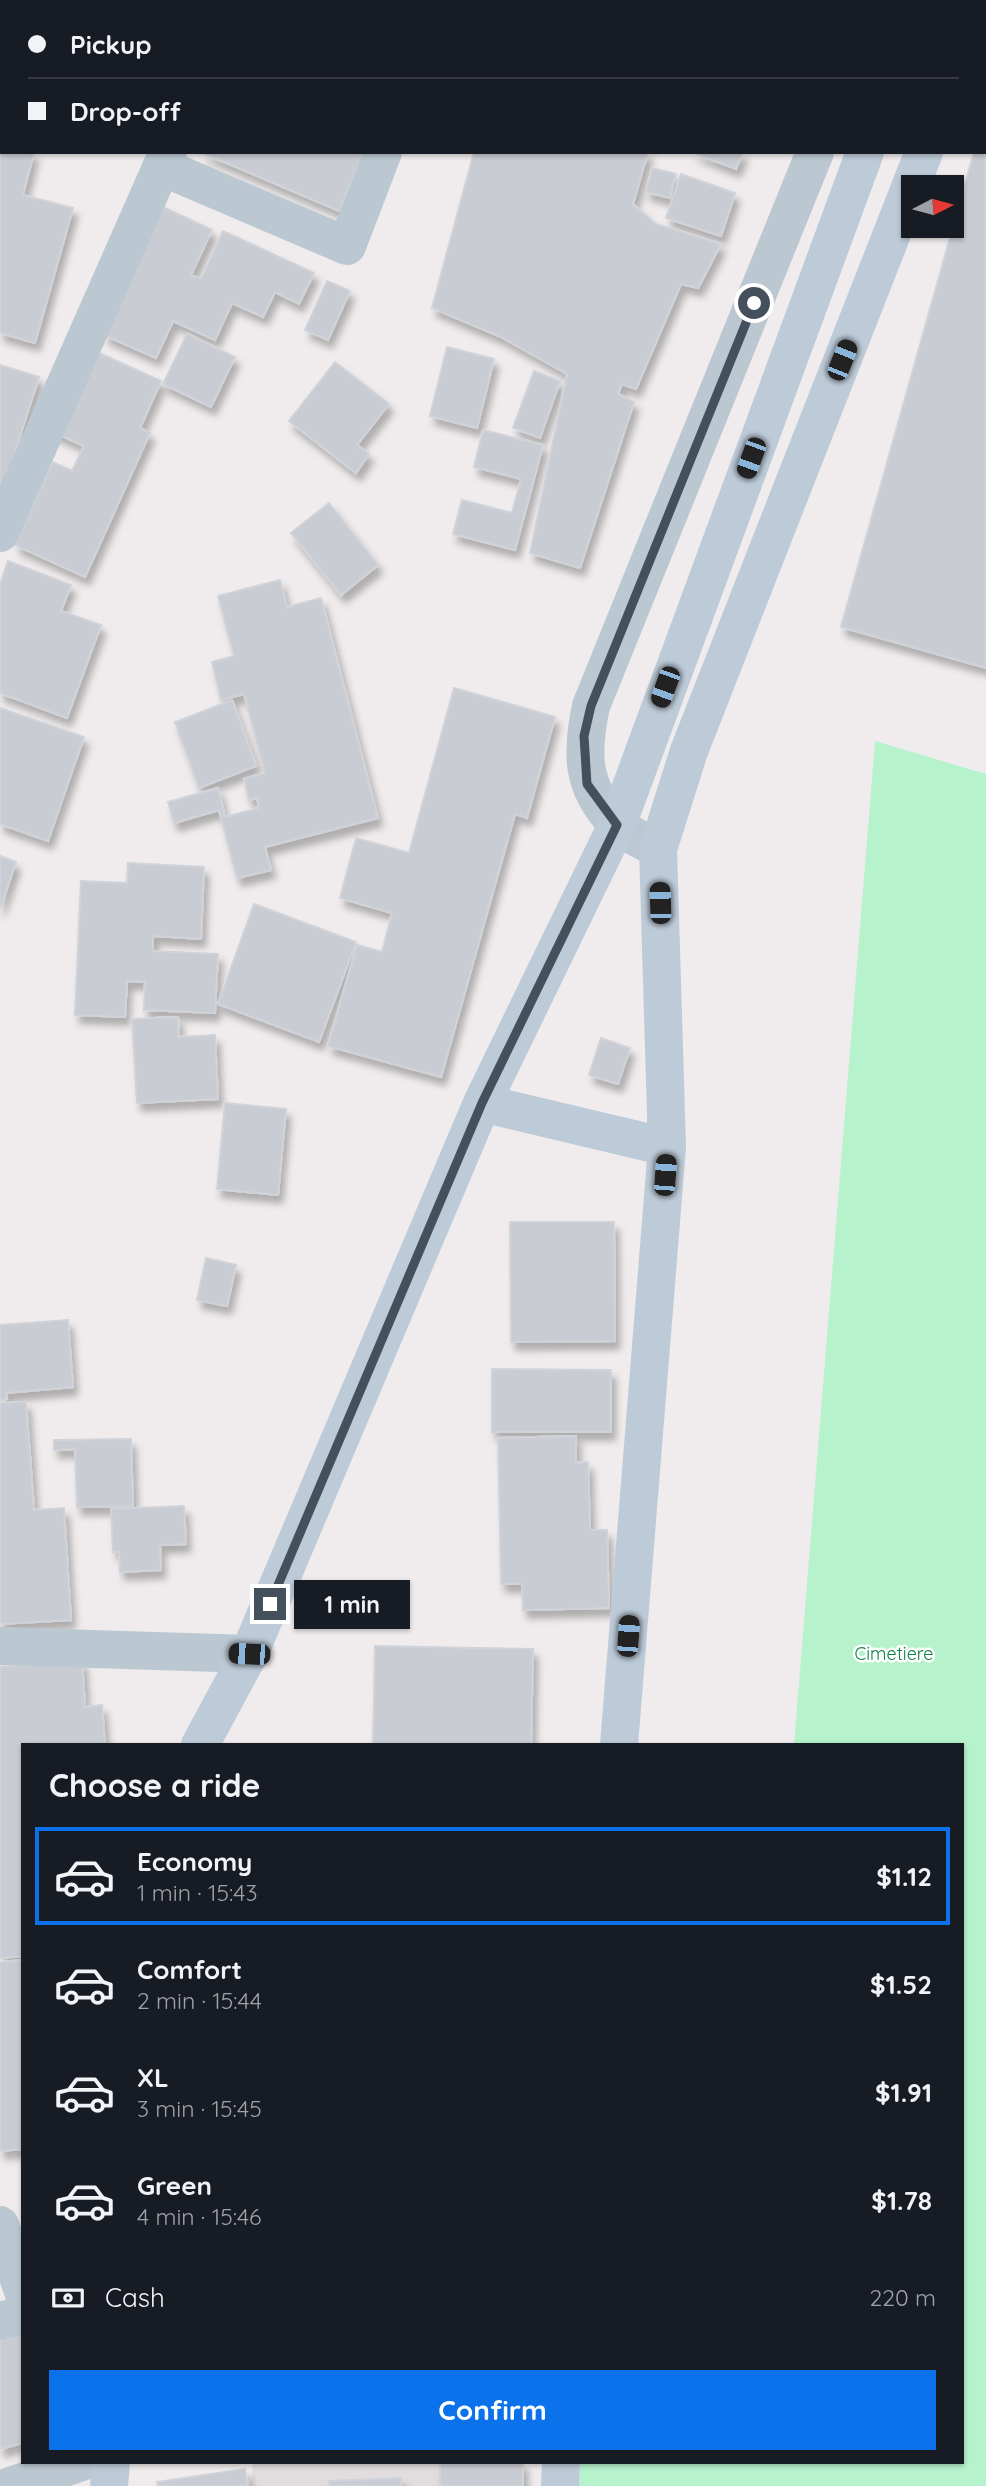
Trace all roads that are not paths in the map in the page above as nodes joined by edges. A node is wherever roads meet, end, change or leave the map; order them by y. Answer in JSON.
{"nodes":[{"id":1,"x":382,"y":154,"type":"edge"},
{"id":2,"x":814,"y":154,"type":"edge"},
{"id":3,"x":864,"y":154,"type":"edge"},
{"id":4,"x":923,"y":154,"type":"edge"},
{"id":5,"x":165,"y":160,"type":"edge"},
{"id":6,"x":0,"y":533,"type":"edge"},
{"id":7,"x":617,"y":825,"type":"junction"},
{"id":8,"x":658,"y":849,"type":"junction"},
{"id":9,"x":482,"y":1103,"type":"junction"},
{"id":10,"x":667,"y":1147,"type":"junction"},
{"id":11,"x":0,"y":1646,"type":"edge"},
{"id":12,"x":249,"y":1654,"type":"junction"},
{"id":13,"x":202,"y":1743,"type":"edge"},
{"id":14,"x":619,"y":1743,"type":"edge"},
{"id":15,"x":0,"y":2225,"type":"edge"},
{"id":16,"x":21,"y":2285,"type":"edge"},
{"id":17,"x":21,"y":2316,"type":"edge"},
{"id":18,"x":0,"y":2321,"type":"edge"},
{"id":19,"x":76,"y":2464,"type":"edge"},
{"id":20,"x":91,"y":2464,"type":"edge"},
{"id":21,"x":111,"y":2464,"type":"edge"},
{"id":22,"x":561,"y":2464,"type":"edge"},
{"id":23,"x":10,"y":2486,"type":"edge"},
{"id":24,"x":96,"y":2486,"type":"edge"},
{"id":25,"x":109,"y":2486,"type":"edge"},
{"id":26,"x":559,"y":2486,"type":"edge"}],
"edges":[{"from":1,"to":5,"type":"street"},
{"from":2,"to":7,"type":"street"},
{"from":3,"to":7,"type":"main road"},
{"from":4,"to":8,"type":"main road"},
{"from":5,"to":6,"type":"street"},
{"from":7,"to":8,"type":"street"},
{"from":7,"to":9,"type":"main road"},
{"from":8,"to":10,"type":"main road"},
{"from":9,"to":10,"type":"main road"},
{"from":9,"to":12,"type":"main road"},
{"from":10,"to":14,"type":"main road"},
{"from":11,"to":12,"type":"street"},
{"from":12,"to":13,"type":"main road"},
{"from":15,"to":16,"type":"street"},
{"from":17,"to":18,"type":"street"},
{"from":19,"to":23,"type":"street"},
{"from":20,"to":24,"type":"street"},
{"from":21,"to":25,"type":"main road"},
{"from":22,"to":26,"type":"main road"}]}
